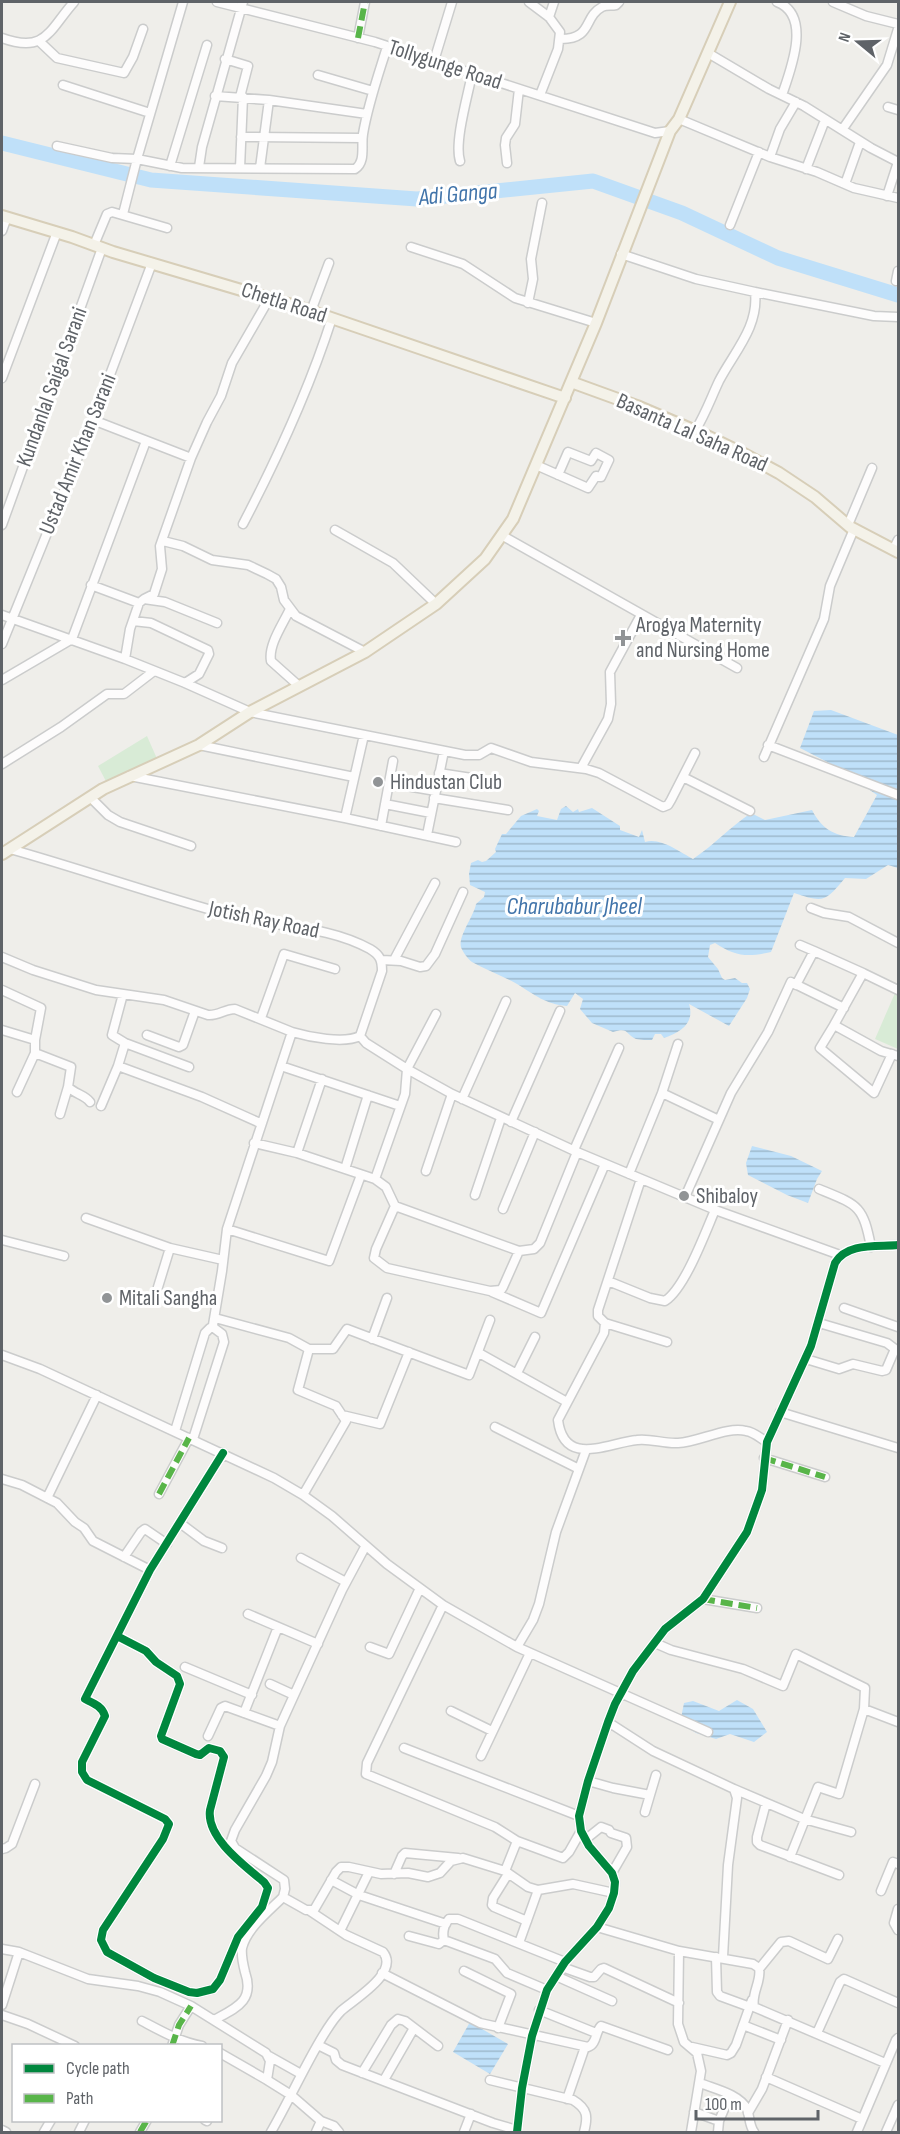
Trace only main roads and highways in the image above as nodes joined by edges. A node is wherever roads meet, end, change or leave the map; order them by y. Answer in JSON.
{"nodes":[{"id":1,"x":730,"y":2,"type":"edge"},
{"id":2,"x":4,"y":216,"type":"edge"},
{"id":3,"x":571,"y":382,"type":"junction"},
{"id":4,"x":565,"y":398,"type":"junction"},
{"id":5,"x":897,"y":547,"type":"edge"},
{"id":6,"x":6,"y":852,"type":"edge"}],
"edges":[{"from":1,"to":3,"type":"main road"},
{"from":2,"to":4,"type":"main road","name":"Chetla Road"},
{"from":3,"to":4,"type":"main road"},
{"from":3,"to":5,"type":"main road","name":"Basanta Lal Saha Road"},
{"from":4,"to":6,"type":"main road"}]}
